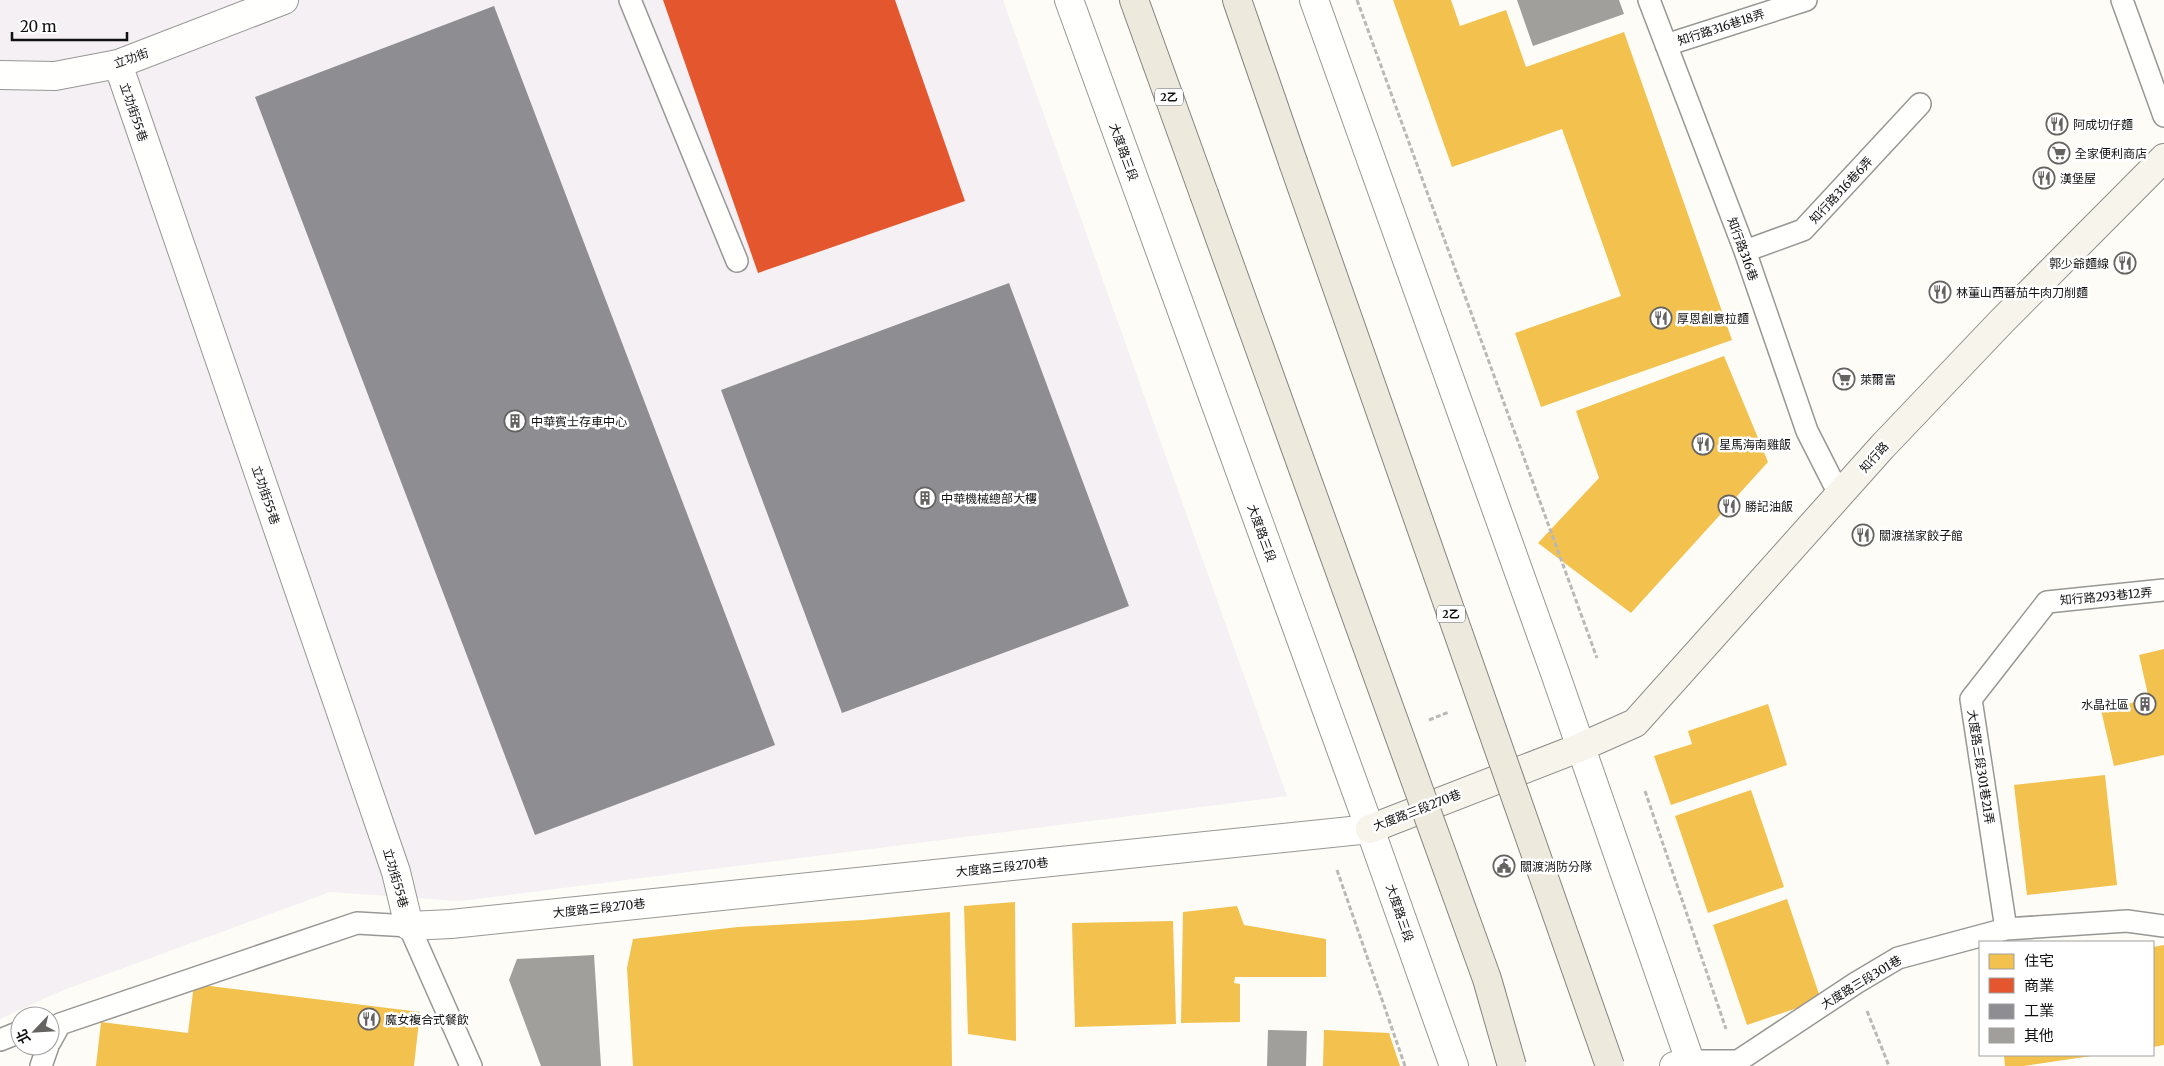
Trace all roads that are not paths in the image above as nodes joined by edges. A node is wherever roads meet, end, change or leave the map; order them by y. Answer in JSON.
{"nodes":[{"id":1,"x":284,"y":0,"type":"edge"},
{"id":2,"x":630,"y":0,"type":"edge"},
{"id":3,"x":1069,"y":0,"type":"edge"},
{"id":4,"x":1134,"y":0,"type":"edge"},
{"id":5,"x":1237,"y":0,"type":"edge"},
{"id":6,"x":1314,"y":0,"type":"edge"},
{"id":7,"x":1649,"y":0,"type":"edge"},
{"id":8,"x":1806,"y":0,"type":"edge"},
{"id":9,"x":2122,"y":0,"type":"edge"},
{"id":10,"x":1666,"y":45,"type":"junction"},
{"id":11,"x":118,"y":64,"type":"junction"},
{"id":12,"x":0,"y":75,"type":"edge"},
{"id":13,"x":1920,"y":104,"type":"dead end"},
{"id":14,"x":2164,"y":116,"type":"edge"},
{"id":15,"x":2164,"y":158,"type":"edge"},
{"id":16,"x":1745,"y":251,"type":"junction"},
{"id":17,"x":737,"y":261,"type":"dead end"},
{"id":18,"x":1840,"y":496,"type":"junction"},
{"id":19,"x":2164,"y":590,"type":"edge"},
{"id":20,"x":2047,"y":602,"type":"joint"},
{"id":21,"x":1581,"y":747,"type":"junction"},
{"id":22,"x":1370,"y":829,"type":"junction"},
{"id":23,"x":409,"y":926,"type":"junction"},
{"id":24,"x":2164,"y":926,"type":"edge"},
{"id":25,"x":2006,"y":929,"type":"junction"},
{"id":26,"x":60,"y":1029,"type":"edge"},
{"id":27,"x":1682,"y":1063,"type":"edge"},
{"id":28,"x":471,"y":1066,"type":"edge"},
{"id":29,"x":1454,"y":1066,"type":"edge"},
{"id":30,"x":1512,"y":1066,"type":"edge"},
{"id":31,"x":1610,"y":1066,"type":"edge"}],
"edges":[{"from":1,"to":11,"type":"street","name":"立功街"},
{"from":2,"to":17,"type":"lane"},
{"from":3,"to":22,"type":"street","name":"大度路三段"},
{"from":4,"to":30,"type":"main road","number":"2乙","bridge":true},
{"from":5,"to":31,"type":"main road","number":"2乙","bridge":true},
{"from":6,"to":21,"type":"street"},
{"from":7,"to":10,"type":"lane","name":"知行路316巷"},
{"from":8,"to":10,"type":"lane","name":"知行路316巷18弄"},
{"from":9,"to":14,"type":"lane"},
{"from":10,"to":16,"type":"lane","name":"知行路316巷"},
{"from":11,"to":12,"type":"street","name":"立功街"},
{"from":11,"to":23,"type":"street","name":"立功街55巷"},
{"from":13,"to":16,"type":"lane","name":"知行路316巷6弄"},
{"from":15,"to":18,"type":"street","name":"知行路"},
{"from":16,"to":18,"type":"lane","name":"知行路316巷"},
{"from":18,"to":21,"type":"street","name":"知行路"},
{"from":19,"to":20,"type":"lane","name":"知行路293巷12弄"},
{"from":20,"to":25,"type":"lane","name":"大度路三段301巷21弄"},
{"from":21,"to":22,"type":"street","name":"大度路三段270巷"},
{"from":21,"to":27,"type":"street"},
{"from":22,"to":23,"type":"street","name":"大度路三段270巷"},
{"from":22,"to":29,"type":"street","name":"大度路三段"},
{"from":23,"to":26,"type":"lane"},
{"from":23,"to":28,"type":"lane"},
{"from":24,"to":25,"type":"lane","name":"大度路三段301巷"},
{"from":25,"to":27,"type":"lane","name":"大度路三段301巷"}]}
